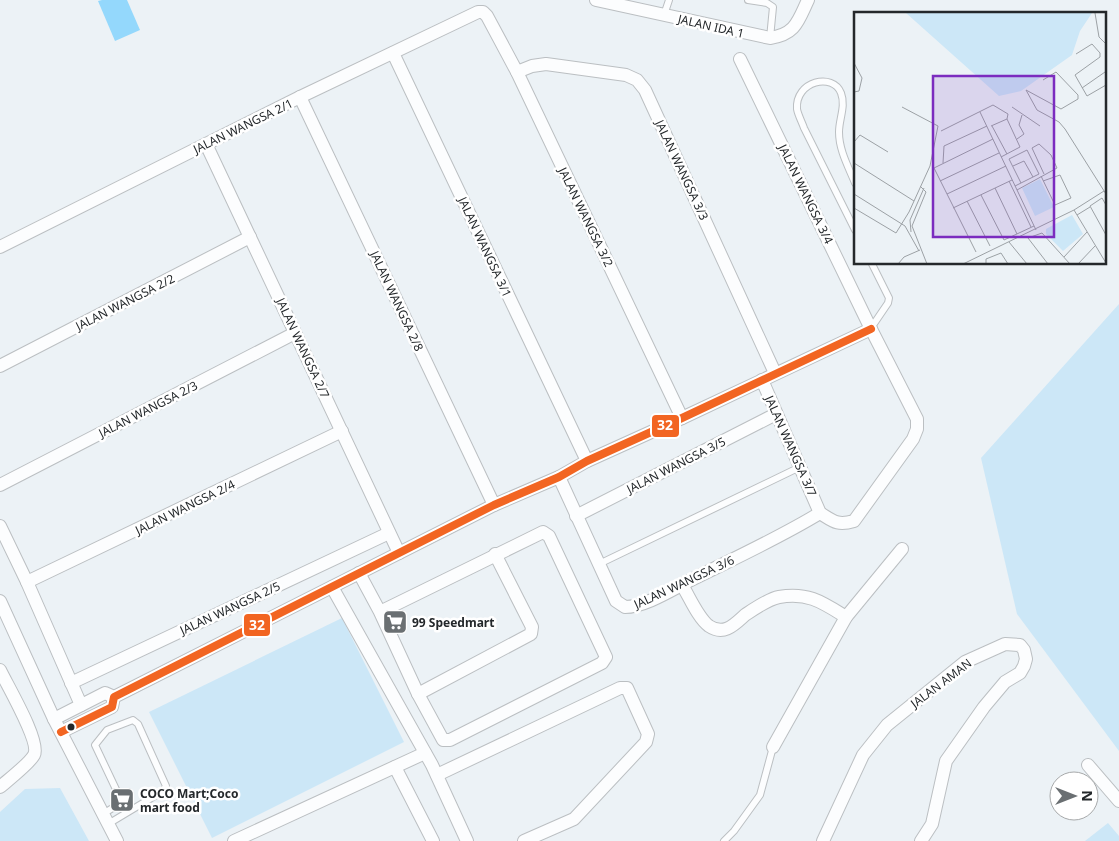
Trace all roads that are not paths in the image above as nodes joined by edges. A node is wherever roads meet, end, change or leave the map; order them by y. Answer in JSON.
{"nodes":[{"id":1,"x":596,"y":0,"type":"edge"},
{"id":2,"x":669,"y":0,"type":"edge"},
{"id":3,"x":748,"y":0,"type":"edge"},
{"id":4,"x":808,"y":0,"type":"edge"},
{"id":5,"x":664,"y":15,"type":"junction"},
{"id":6,"x":487,"y":16,"type":"joint"},
{"id":7,"x":770,"y":38,"type":"junction"},
{"id":8,"x":393,"y":53,"type":"junction"},
{"id":9,"x":740,"y":59,"type":"dead end"},
{"id":10,"x":517,"y":72,"type":"junction"},
{"id":11,"x":300,"y":97,"type":"junction"},
{"id":12,"x":206,"y":144,"type":"junction"},
{"id":13,"x":854,"y":181,"type":"edge"},
{"id":14,"x":854,"y":228,"type":"edge"},
{"id":15,"x":250,"y":237,"type":"junction"},
{"id":16,"x":0,"y":246,"type":"edge"},
{"id":17,"x":872,"y":265,"type":"edge"},
{"id":18,"x":871,"y":329,"type":"junction"},
{"id":19,"x":296,"y":333,"type":"junction"},
{"id":20,"x":0,"y":366,"type":"edge"},
{"id":21,"x":775,"y":374,"type":"junction"},
{"id":22,"x":762,"y":380,"type":"junction"},
{"id":23,"x":776,"y":414,"type":"junction"},
{"id":24,"x":682,"y":418,"type":"junction"},
{"id":25,"x":342,"y":432,"type":"junction"},
{"id":26,"x":587,"y":461,"type":"junction"},
{"id":27,"x":800,"y":467,"type":"junction"},
{"id":28,"x":559,"y":477,"type":"junction"},
{"id":29,"x":0,"y":484,"type":"edge"},
{"id":30,"x":494,"y":505,"type":"junction"},
{"id":31,"x":820,"y":513,"type":"junction"},
{"id":32,"x":576,"y":516,"type":"junction"},
{"id":33,"x":0,"y":526,"type":"edge"},
{"id":34,"x":389,"y":533,"type":"junction"},
{"id":35,"x":902,"y":549,"type":"dead end"},
{"id":36,"x":399,"y":553,"type":"junction"},
{"id":37,"x":495,"y":554,"type":"junction"},
{"id":38,"x":599,"y":564,"type":"junction"},
{"id":39,"x":359,"y":573,"type":"junction"},
{"id":40,"x":27,"y":582,"type":"junction"},
{"id":41,"x":682,"y":585,"type":"junction"},
{"id":42,"x":332,"y":587,"type":"junction"},
{"id":43,"x":0,"y":601,"type":"edge"},
{"id":44,"x":380,"y":612,"type":"junction"},
{"id":45,"x":846,"y":617,"type":"junction"},
{"id":46,"x":0,"y":670,"type":"edge"},
{"id":47,"x":71,"y":683,"type":"junction"},
{"id":48,"x":418,"y":694,"type":"junction"},
{"id":49,"x":114,"y":697,"type":"junction"},
{"id":50,"x":81,"y":705,"type":"junction"},
{"id":51,"x":54,"y":719,"type":"junction"},
{"id":52,"x":61,"y":732,"type":"junction"},
{"id":53,"x":773,"y":747,"type":"joint"},
{"id":54,"x":425,"y":753,"type":"junction"},
{"id":55,"x":1088,"y":765,"type":"dead end"},
{"id":56,"x":395,"y":768,"type":"junction"},
{"id":57,"x":437,"y":775,"type":"junction"},
{"id":58,"x":0,"y":787,"type":"edge"},
{"id":59,"x":1119,"y":802,"type":"edge"},
{"id":60,"x":106,"y":819,"type":"junction"},
{"id":61,"x":117,"y":841,"type":"edge"},
{"id":62,"x":234,"y":841,"type":"edge"},
{"id":63,"x":432,"y":841,"type":"edge"},
{"id":64,"x":467,"y":841,"type":"edge"},
{"id":65,"x":524,"y":841,"type":"edge"},
{"id":66,"x":724,"y":841,"type":"edge"},
{"id":67,"x":823,"y":841,"type":"edge"},
{"id":68,"x":921,"y":841,"type":"edge"}],
"edges":[{"from":1,"to":5,"type":"street","name":"JALAN IDA 1"},
{"from":2,"to":5,"type":"lane"},
{"from":3,"to":7,"type":"lane"},
{"from":4,"to":7,"type":"street"},
{"from":5,"to":7,"type":"street","name":"JALAN IDA 1"},
{"from":6,"to":8,"type":"street","name":"JALAN WANGSA 2/1"},
{"from":6,"to":10,"type":"street","name":"JALAN WANGSA 3/2"},
{"from":8,"to":11,"type":"street","name":"JALAN WANGSA 2/1"},
{"from":8,"to":26,"type":"street","name":"JALAN WANGSA 3/1"},
{"from":9,"to":18,"type":"street","name":"JALAN WANGSA 3/4"},
{"from":10,"to":21,"type":"street","name":"JALAN WANGSA 3/3"},
{"from":10,"to":24,"type":"street","name":"JALAN WANGSA 3/2"},
{"from":11,"to":12,"type":"street","name":"JALAN WANGSA 2/1"},
{"from":11,"to":30,"type":"street","name":"JALAN WANGSA 2/8"},
{"from":12,"to":15,"type":"street","name":"JALAN WANGSA 2/7"},
{"from":12,"to":16,"type":"street","name":"JALAN WANGSA 2/1"},
{"from":13,"to":14,"type":"lane"},
{"from":15,"to":19,"type":"street","name":"JALAN WANGSA 2/7"},
{"from":15,"to":20,"type":"street","name":"JALAN WANGSA 2/2"},
{"from":17,"to":18,"type":"lane"},
{"from":18,"to":21,"type":"street"},
{"from":18,"to":31,"type":"street","name":"JALAN WANGSA 3/4"},
{"from":19,"to":25,"type":"street","name":"JALAN WANGSA 2/7"},
{"from":19,"to":29,"type":"street","name":"JALAN WANGSA 2/3"},
{"from":21,"to":22,"type":"street"},
{"from":22,"to":23,"type":"street","name":"JALAN WANGSA 3/7"},
{"from":22,"to":24,"type":"street"},
{"from":23,"to":27,"type":"street","name":"JALAN WANGSA 3/7"},
{"from":23,"to":32,"type":"street","name":"JALAN WANGSA 3/5"},
{"from":24,"to":26,"type":"street"},
{"from":25,"to":34,"type":"street","name":"JALAN WANGSA 2/7"},
{"from":25,"to":40,"type":"street","name":"JALAN WANGSA 2/4"},
{"from":26,"to":28,"type":"street"},
{"from":27,"to":31,"type":"street","name":"JALAN WANGSA 3/7"},
{"from":27,"to":38,"type":"lane"},
{"from":28,"to":30,"type":"street"},
{"from":28,"to":32,"type":"street","name":"JALAN WANGSA 3/6"},
{"from":30,"to":36,"type":"street"},
{"from":31,"to":41,"type":"street","name":"JALAN WANGSA 3/6"},
{"from":32,"to":38,"type":"street","name":"JALAN WANGSA 3/6"},
{"from":33,"to":40,"type":"street"},
{"from":34,"to":36,"type":"street","name":"JALAN WANGSA 2/7"},
{"from":34,"to":47,"type":"street","name":"JALAN WANGSA 2/5"},
{"from":35,"to":45,"type":"street"},
{"from":36,"to":39,"type":"street"},
{"from":37,"to":44,"type":"street"},
{"from":37,"to":48,"type":"street"},
{"from":37,"to":48,"type":"street"},
{"from":38,"to":41,"type":"street","name":"JALAN WANGSA 3/6"},
{"from":39,"to":42,"type":"street"},
{"from":39,"to":44,"type":"street"},
{"from":40,"to":47,"type":"street"},
{"from":41,"to":45,"type":"street"},
{"from":42,"to":49,"type":"street"},
{"from":42,"to":54,"type":"street"},
{"from":43,"to":51,"type":"street"},
{"from":44,"to":48,"type":"street"},
{"from":45,"to":53,"type":"street"},
{"from":46,"to":58,"type":"street"},
{"from":47,"to":50,"type":"street"},
{"from":49,"to":50,"type":"street"},
{"from":49,"to":52,"type":"street"},
{"from":50,"to":51,"type":"street"},
{"from":51,"to":52,"type":"street"},
{"from":52,"to":60,"type":"street"},
{"from":53,"to":66,"type":"lane"},
{"from":54,"to":56,"type":"street"},
{"from":54,"to":57,"type":"street"},
{"from":55,"to":59,"type":"street"},
{"from":56,"to":62,"type":"street"},
{"from":56,"to":63,"type":"street"},
{"from":57,"to":64,"type":"street"},
{"from":57,"to":65,"type":"street"},
{"from":60,"to":60,"type":"lane"},
{"from":60,"to":61,"type":"street"},
{"from":67,"to":68,"type":"street","name":"JALAN AMAN"}]}
